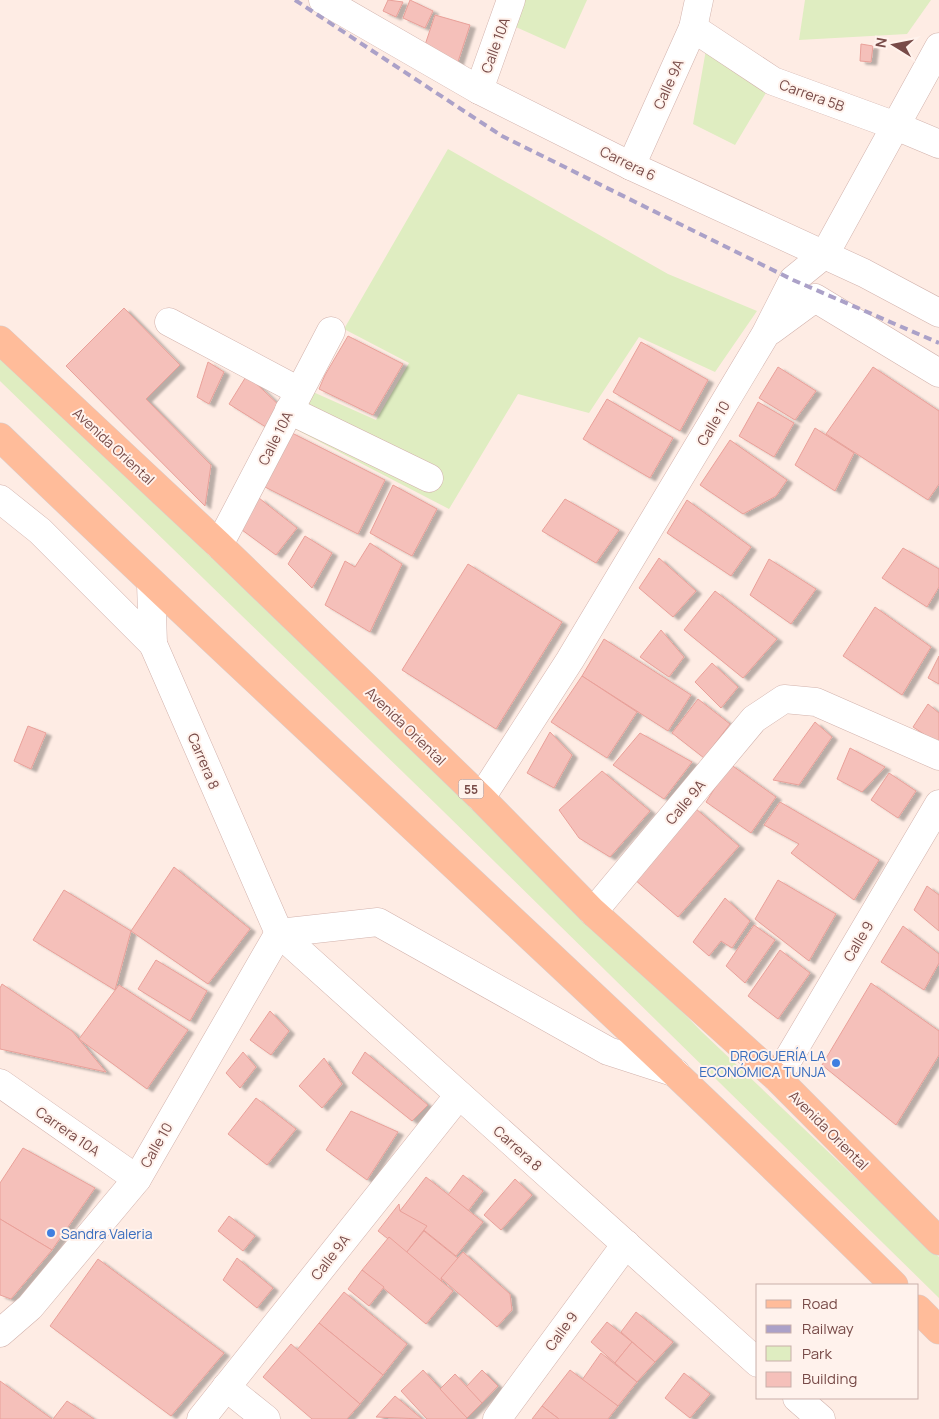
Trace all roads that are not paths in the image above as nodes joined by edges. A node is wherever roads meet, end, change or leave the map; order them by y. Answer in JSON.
{"nodes":[{"id":1,"x":323,"y":0,"type":"edge"},
{"id":2,"x":512,"y":0,"type":"edge"},
{"id":3,"x":699,"y":0,"type":"edge"},
{"id":4,"x":693,"y":28,"type":"junction"},
{"id":5,"x":939,"y":47,"type":"edge"},
{"id":6,"x":479,"y":90,"type":"junction"},
{"id":7,"x":896,"y":126,"type":"junction"},
{"id":8,"x":939,"y":144,"type":"edge"},
{"id":9,"x":631,"y":166,"type":"junction"},
{"id":10,"x":825,"y":254,"type":"junction"},
{"id":11,"x":939,"y":313,"type":"edge"},
{"id":12,"x":169,"y":322,"type":"dead end"},
{"id":13,"x":330,"y":331,"type":"dead end"},
{"id":14,"x":765,"y":335,"type":"junction"},
{"id":15,"x":0,"y":340,"type":"edge"},
{"id":16,"x":939,"y":373,"type":"edge"},
{"id":17,"x":294,"y":400,"type":"junction"},
{"id":18,"x":0,"y":437,"type":"edge"},
{"id":19,"x":429,"y":478,"type":"dead end"},
{"id":20,"x":0,"y":499,"type":"edge"},
{"id":21,"x":219,"y":545,"type":"junction"},
{"id":22,"x":151,"y":583,"type":"junction"},
{"id":23,"x":153,"y":644,"type":"junction"},
{"id":24,"x":939,"y":756,"type":"edge"},
{"id":25,"x":481,"y":798,"type":"junction"},
{"id":26,"x":939,"y":804,"type":"edge"},
{"id":27,"x":593,"y":912,"type":"junction"},
{"id":28,"x":279,"y":933,"type":"junction"},
{"id":29,"x":676,"y":1073,"type":"junction"},
{"id":30,"x":777,"y":1078,"type":"junction"},
{"id":31,"x":0,"y":1083,"type":"edge"},
{"id":32,"x":459,"y":1095,"type":"junction"},
{"id":33,"x":137,"y":1179,"type":"junction"},
{"id":34,"x":939,"y":1241,"type":"edge"},
{"id":35,"x":626,"y":1244,"type":"junction"},
{"id":36,"x":893,"y":1284,"type":"edge"},
{"id":37,"x":919,"y":1310,"type":"edge"},
{"id":38,"x":939,"y":1330,"type":"edge"},
{"id":39,"x":0,"y":1333,"type":"edge"},
{"id":40,"x":756,"y":1361,"type":"edge"},
{"id":41,"x":226,"y":1387,"type":"junction"},
{"id":42,"x":201,"y":1419,"type":"edge"},
{"id":43,"x":266,"y":1419,"type":"edge"},
{"id":44,"x":497,"y":1419,"type":"edge"}],
"edges":[{"from":1,"to":6,"type":"street","name":"Carrera 6"},
{"from":2,"to":6,"type":"street","name":"Calle 10A"},
{"from":3,"to":4,"type":"street","name":"Calle 9A"},
{"from":4,"to":7,"type":"street","name":"Carrera 5B"},
{"from":4,"to":9,"type":"street","name":"Calle 9A"},
{"from":5,"to":7,"type":"street","name":"Calle 10"},
{"from":6,"to":9,"type":"street","name":"Carrera 6"},
{"from":7,"to":8,"type":"street","name":"Carrera 5B"},
{"from":7,"to":10,"type":"street","name":"Calle 10"},
{"from":9,"to":10,"type":"street","name":"Carrera 6"},
{"from":10,"to":11,"type":"street","name":"Carrera 6"},
{"from":10,"to":14,"type":"street","name":"Calle 10"},
{"from":12,"to":17,"type":"street"},
{"from":13,"to":17,"type":"street","name":"Calle 10A"},
{"from":14,"to":16,"type":"street"},
{"from":14,"to":25,"type":"street","name":"Calle 10"},
{"from":15,"to":21,"type":"main road","name":"Avenida Oriental","number":"55"},
{"from":17,"to":19,"type":"street"},
{"from":17,"to":21,"type":"street","name":"Calle 10A"},
{"from":18,"to":22,"type":"main road"},
{"from":20,"to":23,"type":"street"},
{"from":21,"to":25,"type":"main road","name":"Avenida Oriental","number":"55"},
{"from":22,"to":23,"type":"street","name":"Carrera 8"},
{"from":22,"to":29,"type":"main road"},
{"from":23,"to":28,"type":"street","name":"Carrera 8"},
{"from":24,"to":27,"type":"street","name":"Calle 9A"},
{"from":25,"to":27,"type":"main road","name":"Avenida Oriental","number":"55"},
{"from":26,"to":30,"type":"street","name":"Calle 9"},
{"from":27,"to":30,"type":"main road","name":"Avenida Oriental","number":"55"},
{"from":28,"to":29,"type":"street"},
{"from":28,"to":32,"type":"street","name":"Carrera 8"},
{"from":28,"to":33,"type":"street","name":"Calle 10"},
{"from":29,"to":36,"type":"main road"},
{"from":30,"to":34,"type":"main road","name":"Avenida Oriental","number":"55"},
{"from":31,"to":33,"type":"street","name":"Carrera 10A"},
{"from":32,"to":35,"type":"street","name":"Carrera 8"},
{"from":32,"to":41,"type":"street","name":"Calle 9A"},
{"from":33,"to":39,"type":"street","name":"Calle 10"},
{"from":35,"to":40,"type":"street","name":"Carrera 8"},
{"from":35,"to":44,"type":"street","name":"Calle 9"},
{"from":37,"to":38,"type":"main road"},
{"from":41,"to":42,"type":"street","name":"Calle 9A"},
{"from":41,"to":43,"type":"street"}]}
